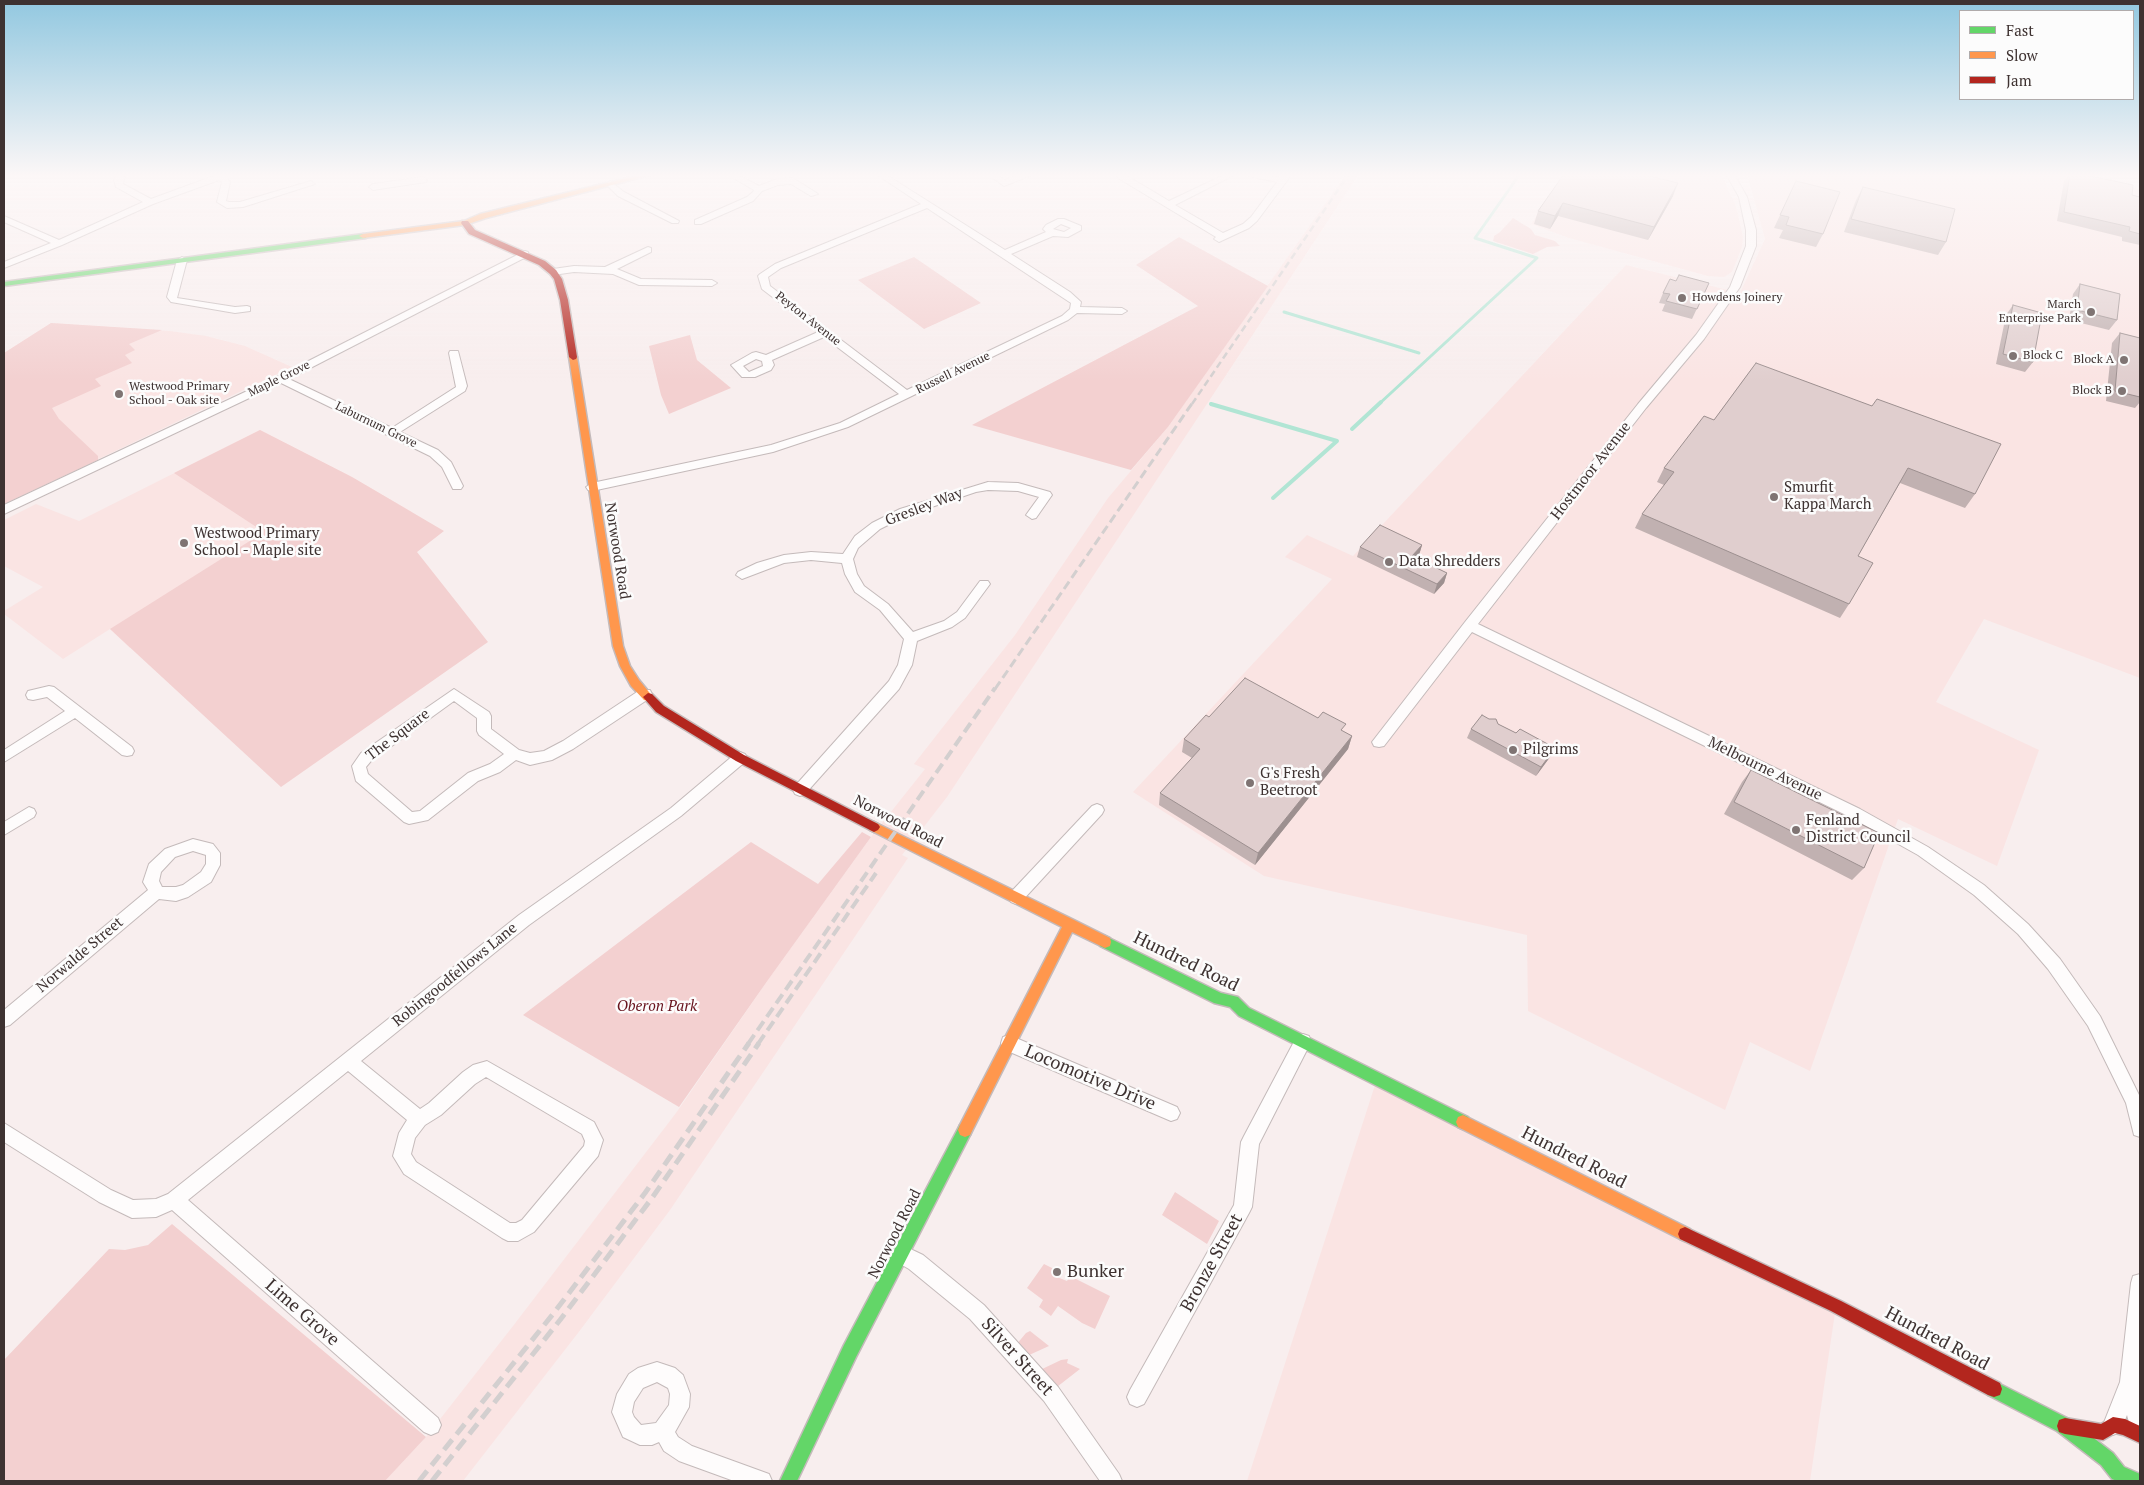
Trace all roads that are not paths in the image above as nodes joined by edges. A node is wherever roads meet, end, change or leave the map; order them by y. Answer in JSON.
{"nodes":[{"id":1,"x":60,"y":243,"type":"edge"},
{"id":2,"x":313,"y":243,"type":"edge"},
{"id":3,"x":499,"y":243,"type":"edge"},
{"id":4,"x":834,"y":243,"type":"edge"},
{"id":5,"x":987,"y":243,"type":"edge"},
{"id":6,"x":1028,"y":243,"type":"edge"},
{"id":7,"x":1751,"y":243,"type":"edge"},
{"id":8,"x":648,"y":250,"type":"dead end"},
{"id":9,"x":525,"y":254,"type":"junction"},
{"id":10,"x":1004,"y":254,"type":"junction"},
{"id":11,"x":182,"y":260,"type":"junction"},
{"id":12,"x":4,"y":265,"type":"edge"},
{"id":13,"x":606,"y":270,"type":"junction"},
{"id":14,"x":553,"y":272,"type":"junction"},
{"id":15,"x":712,"y":283,"type":"dead end"},
{"id":16,"x":4,"y":284,"type":"edge"},
{"id":17,"x":247,"y":309,"type":"dead end"},
{"id":18,"x":1076,"y":310,"type":"junction"},
{"id":19,"x":1122,"y":311,"type":"dead end"},
{"id":20,"x":825,"y":333,"type":"junction"},
{"id":21,"x":454,"y":353,"type":"dead end"},
{"id":22,"x":766,"y":359,"type":"dead end"},
{"id":23,"x":281,"y":379,"type":"junction"},
{"id":24,"x":907,"y":395,"type":"junction"},
{"id":25,"x":392,"y":433,"type":"junction"},
{"id":26,"x":458,"y":486,"type":"dead end"},
{"id":27,"x":592,"y":487,"type":"junction"},
{"id":28,"x":4,"y":510,"type":"edge"},
{"id":29,"x":1032,"y":515,"type":"dead end"},
{"id":30,"x":847,"y":559,"type":"junction"},
{"id":31,"x":742,"y":575,"type":"dead end"},
{"id":32,"x":984,"y":584,"type":"dead end"},
{"id":33,"x":1469,"y":625,"type":"junction"},
{"id":34,"x":911,"y":638,"type":"junction"},
{"id":35,"x":644,"y":694,"type":"junction"},
{"id":36,"x":33,"y":695,"type":"dead end"},
{"id":37,"x":75,"y":711,"type":"junction"},
{"id":38,"x":1379,"y":742,"type":"dead end"},
{"id":39,"x":127,"y":752,"type":"dead end"},
{"id":40,"x":514,"y":754,"type":"junction"},
{"id":41,"x":4,"y":757,"type":"edge"},
{"id":42,"x":740,"y":758,"type":"junction"},
{"id":43,"x":800,"y":790,"type":"junction"},
{"id":44,"x":1097,"y":810,"type":"dead end"},
{"id":45,"x":29,"y":813,"type":"dead end"},
{"id":46,"x":4,"y":829,"type":"edge"},
{"id":47,"x":157,"y":892,"type":"dead end"},
{"id":48,"x":1016,"y":897,"type":"junction"},
{"id":49,"x":1070,"y":924,"type":"junction"},
{"id":50,"x":4,"y":1020,"type":"edge"},
{"id":51,"x":1303,"y":1042,"type":"junction"},
{"id":52,"x":1009,"y":1044,"type":"junction"},
{"id":53,"x":349,"y":1062,"type":"junction"},
{"id":54,"x":1171,"y":1113,"type":"dead end"},
{"id":55,"x":419,"y":1119,"type":"junction"},
{"id":56,"x":2140,"y":1129,"type":"edge"},
{"id":57,"x":4,"y":1132,"type":"edge"},
{"id":58,"x":174,"y":1200,"type":"junction"},
{"id":59,"x":902,"y":1254,"type":"junction"},
{"id":60,"x":2140,"y":1284,"type":"edge"},
{"id":61,"x":2130,"y":1382,"type":"junction"},
{"id":62,"x":1137,"y":1397,"type":"dead end"},
{"id":63,"x":430,"y":1425,"type":"dead end"},
{"id":64,"x":2063,"y":1425,"type":"junction"},
{"id":65,"x":2108,"y":1429,"type":"junction"},
{"id":66,"x":663,"y":1430,"type":"dead end"},
{"id":67,"x":2140,"y":1430,"type":"edge"},
{"id":68,"x":2140,"y":1434,"type":"edge"},
{"id":69,"x":2107,"y":1459,"type":"junction"},
{"id":70,"x":762,"y":1481,"type":"edge"},
{"id":71,"x":788,"y":1481,"type":"edge"},
{"id":72,"x":1112,"y":1481,"type":"edge"},
{"id":73,"x":2136,"y":1481,"type":"edge"}],
"edges":[{"from":1,"to":12,"type":"street"},
{"from":2,"to":11,"type":"street"},
{"from":3,"to":9,"type":"street"},
{"from":4,"to":20,"type":"street","name":"Peyton Avenue"},
{"from":5,"to":10,"type":"street"},
{"from":6,"to":10,"type":"street"},
{"from":7,"to":33,"type":"street","name":"Hostmoor Avenue"},
{"from":8,"to":13,"type":"street"},
{"from":9,"to":14,"type":"street"},
{"from":9,"to":23,"type":"street","name":"Maple Grove"},
{"from":10,"to":18,"type":"street"},
{"from":11,"to":16,"type":"street"},
{"from":11,"to":17,"type":"street"},
{"from":13,"to":14,"type":"street"},
{"from":13,"to":15,"type":"street"},
{"from":14,"to":27,"type":"street","name":"Norwood Road"},
{"from":18,"to":19,"type":"street"},
{"from":18,"to":24,"type":"street","name":"Russell Avenue"},
{"from":20,"to":22,"type":"street"},
{"from":20,"to":24,"type":"street","name":"Peyton Avenue"},
{"from":21,"to":25,"type":"street"},
{"from":23,"to":25,"type":"street","name":"Laburnum Grove"},
{"from":23,"to":28,"type":"street","name":"Maple Grove"},
{"from":24,"to":27,"type":"street","name":"Russell Avenue"},
{"from":25,"to":26,"type":"street","name":"Laburnum Grove"},
{"from":27,"to":35,"type":"street","name":"Norwood Road"},
{"from":29,"to":30,"type":"street","name":"Gresley Way"},
{"from":30,"to":31,"type":"street"},
{"from":30,"to":34,"type":"street"},
{"from":32,"to":34,"type":"street"},
{"from":33,"to":38,"type":"street","name":"Hostmoor Avenue"},
{"from":33,"to":56,"type":"street","name":"Melbourne Avenue"},
{"from":34,"to":43,"type":"street"},
{"from":35,"to":40,"type":"street"},
{"from":35,"to":42,"type":"street","name":"Norwood Road"},
{"from":36,"to":37,"type":"street"},
{"from":37,"to":39,"type":"street"},
{"from":37,"to":41,"type":"street"},
{"from":40,"to":40,"type":"street","name":"The Square"},
{"from":42,"to":43,"type":"street","name":"Norwood Road"},
{"from":42,"to":53,"type":"street","name":"Robingoodfellows Lane"},
{"from":43,"to":48,"type":"street","name":"Norwood Road"},
{"from":44,"to":48,"type":"street"},
{"from":45,"to":46,"type":"street"},
{"from":47,"to":50,"type":"street","name":"Norwalde Street"},
{"from":48,"to":49,"type":"street","name":"Norwood Road"},
{"from":49,"to":51,"type":"street","name":"Hundred Road"},
{"from":49,"to":52,"type":"street","name":"Norwood Road"},
{"from":51,"to":62,"type":"street","name":"Bronze Street"},
{"from":51,"to":64,"type":"street","name":"Hundred Road"},
{"from":52,"to":54,"type":"street","name":"Locomotive Drive"},
{"from":52,"to":59,"type":"street","name":"Norwood Road"},
{"from":53,"to":55,"type":"street"},
{"from":53,"to":58,"type":"street","name":"Robingoodfellows Lane"},
{"from":55,"to":55,"type":"street"},
{"from":57,"to":58,"type":"street","name":"Robingoodfellows Lane"},
{"from":58,"to":63,"type":"street","name":"Lime Grove"},
{"from":59,"to":71,"type":"street","name":"Norwood Road"},
{"from":59,"to":72,"type":"street","name":"Silver Street"},
{"from":60,"to":61,"type":"street"},
{"from":61,"to":65,"type":"street"},
{"from":61,"to":67,"type":"street"},
{"from":64,"to":65,"type":"street","name":"Hundred Road"},
{"from":64,"to":69,"type":"street","name":"Hundred Road"},
{"from":65,"to":68,"type":"street","name":"Hundred Road"},
{"from":65,"to":69,"type":"street"},
{"from":66,"to":70,"type":"street"},
{"from":69,"to":73,"type":"street","name":"Hundred Road"}]}
